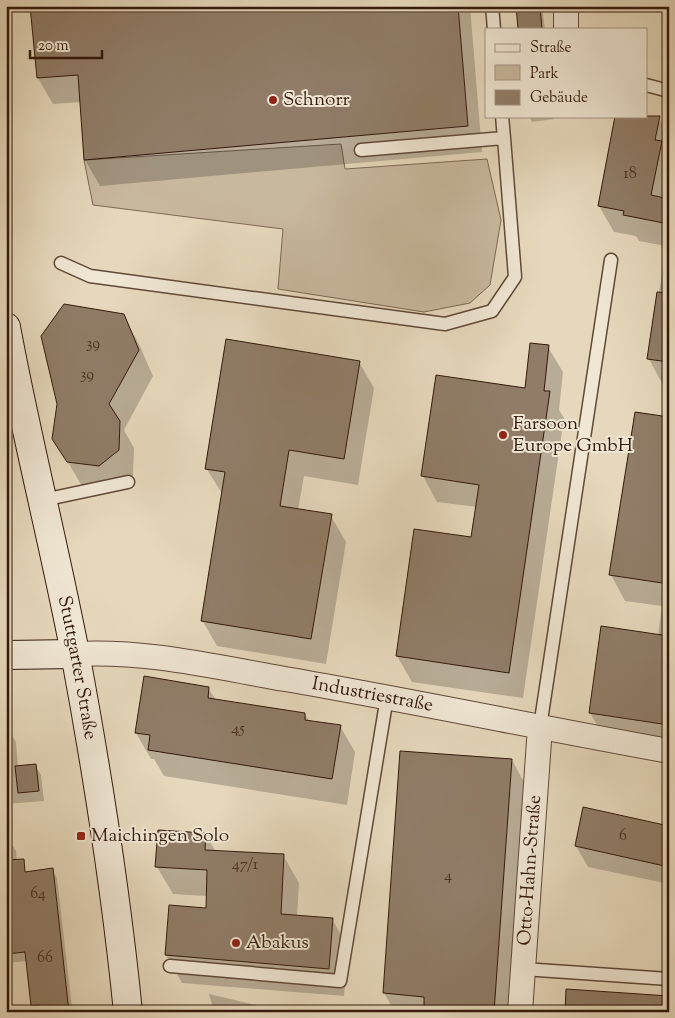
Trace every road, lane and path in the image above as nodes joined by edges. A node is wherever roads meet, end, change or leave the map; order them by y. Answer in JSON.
{"nodes":[{"id":1,"x":492,"y":6,"type":"edge"},
{"id":2,"x":566,"y":6,"type":"edge"},
{"id":3,"x":494,"y":28,"type":"edge"},
{"id":4,"x":566,"y":28,"type":"edge"},
{"id":5,"x":648,"y":86,"type":"edge"},
{"id":6,"x":669,"y":91,"type":"edge"},
{"id":7,"x":502,"y":118,"type":"edge"},
{"id":8,"x":504,"y":138,"type":"junction"},
{"id":9,"x":361,"y":150,"type":"dead end"},
{"id":10,"x":611,"y":260,"type":"dead end"},
{"id":11,"x":61,"y":263,"type":"dead end"},
{"id":12,"x":6,"y":327,"type":"edge"},
{"id":13,"x":128,"y":482,"type":"dead end"},
{"id":14,"x":43,"y":500,"type":"junction"},
{"id":15,"x":75,"y":654,"type":"junction"},
{"id":16,"x":6,"y":655,"type":"edge"},
{"id":17,"x":387,"y":697,"type":"junction"},
{"id":18,"x":540,"y":728,"type":"junction"},
{"id":19,"x":669,"y":751,"type":"edge"},
{"id":20,"x":170,"y":966,"type":"dead end"},
{"id":21,"x":523,"y":969,"type":"junction"},
{"id":22,"x":669,"y":978,"type":"edge"},
{"id":23,"x":128,"y":1012,"type":"edge"},
{"id":24,"x":520,"y":1012,"type":"edge"}],
"edges":[{"from":1,"to":3,"type":"lane"},
{"from":2,"to":4,"type":"street"},
{"from":5,"to":6,"type":"lane"},
{"from":7,"to":8,"type":"lane"},
{"from":8,"to":9,"type":"lane"},
{"from":8,"to":11,"type":"lane"},
{"from":10,"to":18,"type":"lane"},
{"from":12,"to":14,"type":"street","name":"Stuttgarter Straße"},
{"from":13,"to":14,"type":"lane"},
{"from":14,"to":15,"type":"street","name":"Stuttgarter Straße"},
{"from":15,"to":16,"type":"street"},
{"from":15,"to":17,"type":"street","name":"Industriestraße"},
{"from":15,"to":23,"type":"street","name":"Stuttgarter Straße"},
{"from":17,"to":18,"type":"street","name":"Industriestraße"},
{"from":17,"to":20,"type":"lane"},
{"from":18,"to":19,"type":"street","name":"Industriestraße"},
{"from":18,"to":21,"type":"street","name":"Otto-Hahn-Straße"},
{"from":21,"to":22,"type":"lane"},
{"from":21,"to":24,"type":"street","name":"Otto-Hahn-Straße"}]}
